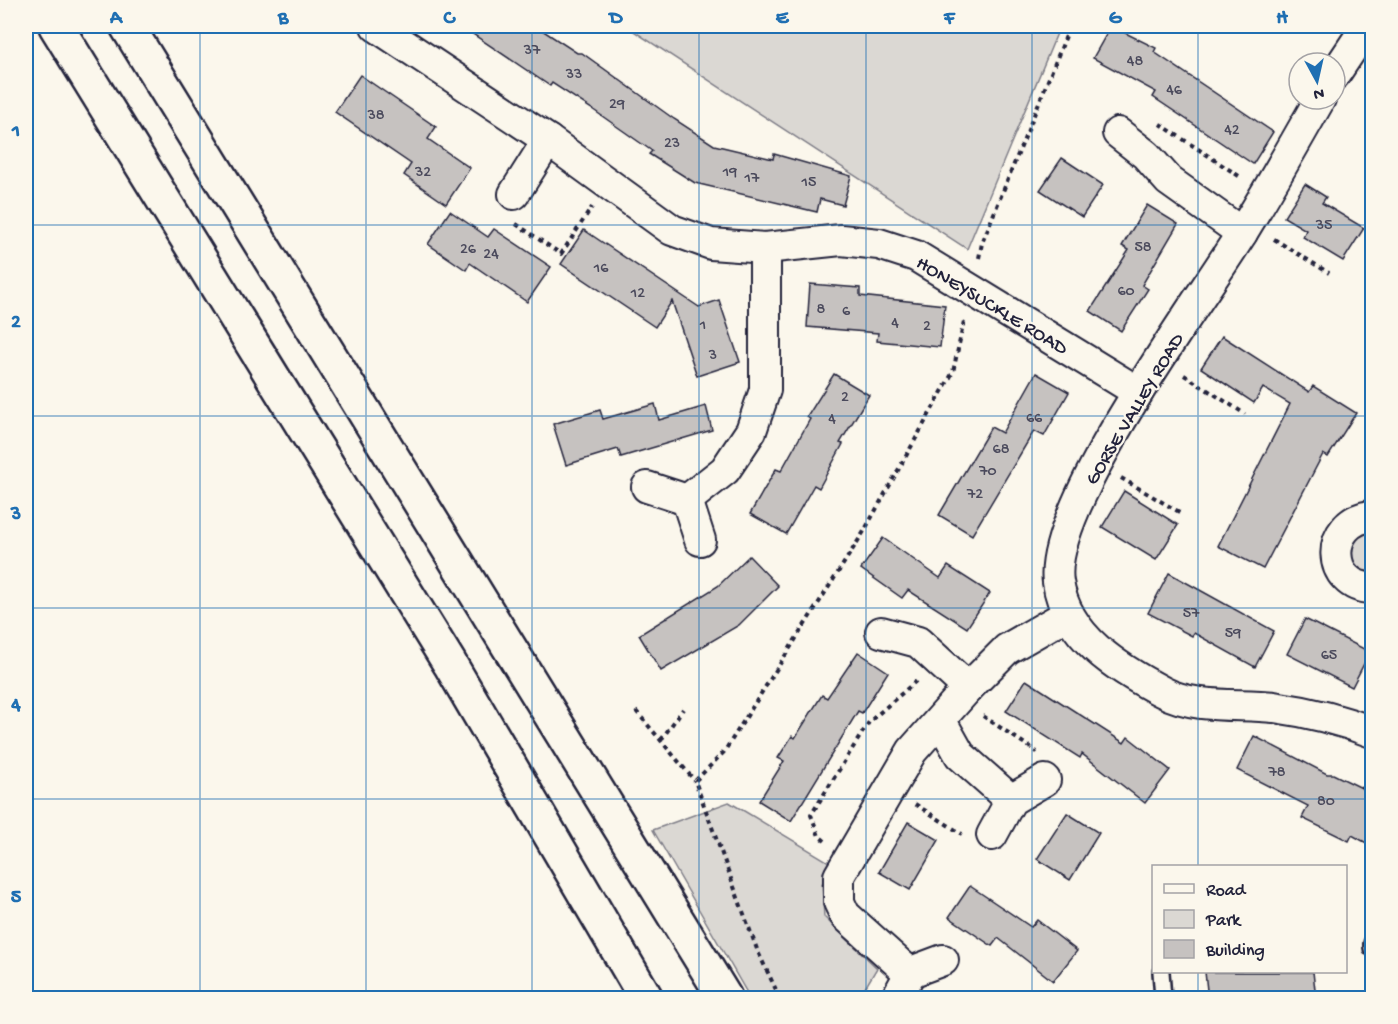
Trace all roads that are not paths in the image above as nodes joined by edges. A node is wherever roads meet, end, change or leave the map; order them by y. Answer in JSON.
{"nodes":[{"id":1,"x":56,"y":26,"type":"edge"},
{"id":2,"x":127,"y":26,"type":"edge"},
{"id":3,"x":1366,"y":26,"type":"edge"},
{"id":4,"x":381,"y":29,"type":"edge"},
{"id":5,"x":1347,"y":55,"type":"edge"},
{"id":6,"x":1313,"y":111,"type":"edge"},
{"id":7,"x":1118,"y":133,"type":"dead end"},
{"id":8,"x":548,"y":140,"type":"junction"},
{"id":9,"x":514,"y":194,"type":"road end"},
{"id":10,"x":1245,"y":228,"type":"junction"},
{"id":11,"x":765,"y":248,"type":"junction"},
{"id":12,"x":1138,"y":392,"type":"junction"},
{"id":13,"x":647,"y":487,"type":"dead end"},
{"id":14,"x":687,"y":500,"type":"junction"},
{"id":15,"x":1372,"y":516,"type":"edge"},
{"id":16,"x":700,"y":540,"type":"dead end"},
{"id":17,"x":1372,"y":588,"type":"edge"},
{"id":18,"x":1068,"y":614,"type":"junction"},
{"id":19,"x":881,"y":632,"type":"dead end"},
{"id":20,"x":968,"y":688,"type":"junction"},
{"id":21,"x":941,"y":721,"type":"junction"},
{"id":22,"x":1372,"y":732,"type":"edge"},
{"id":23,"x":1045,"y":780,"type":"dead end"},
{"id":24,"x":1011,"y":800,"type":"junction"},
{"id":25,"x":992,"y":835,"type":"dead end"},
{"id":26,"x":1372,"y":943,"type":"edge"},
{"id":27,"x":1372,"y":948,"type":"edge"},
{"id":28,"x":943,"y":960,"type":"dead end"},
{"id":29,"x":1161,"y":973,"type":"edge"},
{"id":30,"x":646,"y":999,"type":"edge"},
{"id":31,"x":725,"y":999,"type":"edge"},
{"id":32,"x":1163,"y":999,"type":"edge"}],
"edges":[{"from":1,"to":30,"type":"highway"},
{"from":2,"to":31,"type":"highway"},
{"from":3,"to":5,"type":"street"},
{"from":4,"to":8,"type":"street","name":"HONEYSUCKLE ROAD"},
{"from":6,"to":10,"type":"street","name":"GORSE VALLEY ROAD"},
{"from":7,"to":10,"type":"street"},
{"from":8,"to":9,"type":"street"},
{"from":8,"to":11,"type":"street","name":"HONEYSUCKLE ROAD"},
{"from":10,"to":12,"type":"street","name":"GORSE VALLEY ROAD"},
{"from":11,"to":12,"type":"street","name":"HONEYSUCKLE ROAD"},
{"from":11,"to":14,"type":"street"},
{"from":12,"to":18,"type":"street","name":"GORSE VALLEY ROAD"},
{"from":13,"to":14,"type":"street"},
{"from":14,"to":16,"type":"street"},
{"from":15,"to":17,"type":"street"},
{"from":18,"to":20,"type":"street"},
{"from":18,"to":22,"type":"street","name":"GORSE VALLEY ROAD"},
{"from":19,"to":20,"type":"street"},
{"from":20,"to":21,"type":"street"},
{"from":21,"to":24,"type":"street"},
{"from":21,"to":28,"type":"street"},
{"from":23,"to":24,"type":"street"},
{"from":24,"to":25,"type":"street"},
{"from":26,"to":27,"type":"lane"},
{"from":29,"to":32,"type":"lane"}]}
